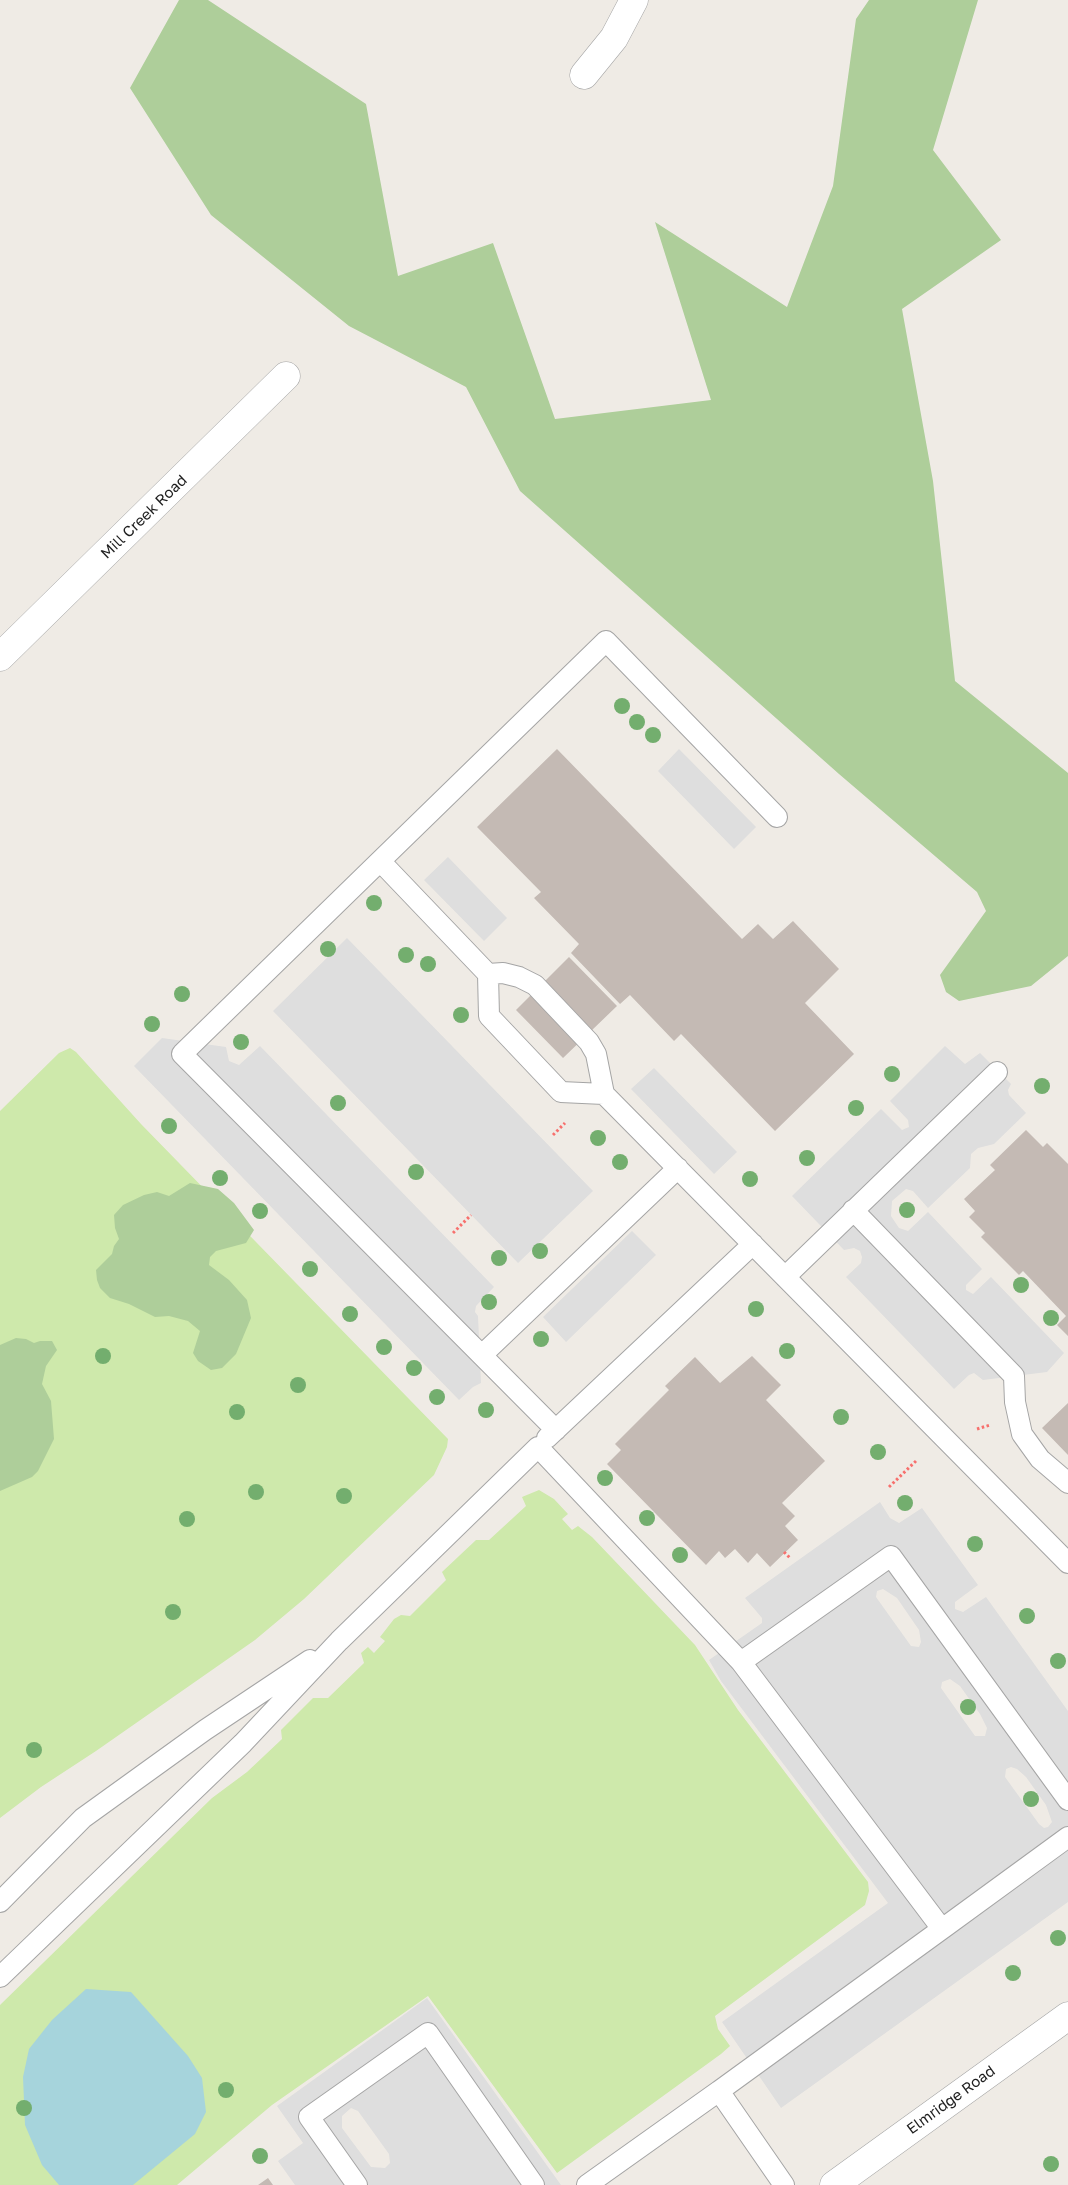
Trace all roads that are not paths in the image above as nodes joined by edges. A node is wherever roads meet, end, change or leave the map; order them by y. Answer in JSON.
{"nodes":[{"id":1,"x":634,"y":0,"type":"edge"},
{"id":2,"x":584,"y":75,"type":"dead end"},
{"id":3,"x":286,"y":376,"type":"dead end"},
{"id":4,"x":0,"y":658,"type":"edge"},
{"id":5,"x":777,"y":817,"type":"dead end"},
{"id":6,"x":380,"y":861,"type":"junction"},
{"id":7,"x":488,"y":974,"type":"junction"},
{"id":8,"x":997,"y":1072,"type":"dead end"},
{"id":9,"x":604,"y":1094,"type":"junction"},
{"id":10,"x":678,"y":1168,"type":"junction"},
{"id":11,"x":853,"y":1210,"type":"junction"},
{"id":12,"x":753,"y":1244,"type":"junction"},
{"id":13,"x":785,"y":1277,"type":"junction"},
{"id":14,"x":483,"y":1354,"type":"junction"},
{"id":15,"x":556,"y":1430,"type":"junction"},
{"id":16,"x":538,"y":1447,"type":"junction"},
{"id":17,"x":1068,"y":1483,"type":"edge"},
{"id":18,"x":1068,"y":1563,"type":"edge"},
{"id":19,"x":339,"y":1641,"type":"junction"},
{"id":20,"x":741,"y":1662,"type":"junction"},
{"id":21,"x":1068,"y":1800,"type":"edge"},
{"id":22,"x":1068,"y":1837,"type":"edge"},
{"id":23,"x":0,"y":1902,"type":"edge"},
{"id":24,"x":942,"y":1929,"type":"junction"},
{"id":25,"x":0,"y":1977,"type":"edge"},
{"id":26,"x":1068,"y":2016,"type":"edge"},
{"id":27,"x":719,"y":2091,"type":"junction"},
{"id":28,"x":357,"y":2185,"type":"edge"},
{"id":29,"x":534,"y":2185,"type":"edge"},
{"id":30,"x":587,"y":2185,"type":"edge"},
{"id":31,"x":784,"y":2185,"type":"edge"},
{"id":32,"x":834,"y":2185,"type":"edge"}],
"edges":[{"from":1,"to":2,"type":"street"},
{"from":3,"to":4,"type":"street","name":"Mill Creek Road"},
{"from":5,"to":6,"type":"lane"},
{"from":6,"to":7,"type":"lane"},
{"from":6,"to":14,"type":"lane"},
{"from":7,"to":9,"type":"lane"},
{"from":7,"to":9,"type":"lane"},
{"from":8,"to":11,"type":"lane"},
{"from":9,"to":10,"type":"lane"},
{"from":10,"to":12,"type":"lane"},
{"from":10,"to":14,"type":"lane"},
{"from":11,"to":13,"type":"lane"},
{"from":11,"to":17,"type":"lane"},
{"from":12,"to":13,"type":"lane"},
{"from":12,"to":15,"type":"lane"},
{"from":13,"to":18,"type":"lane"},
{"from":14,"to":15,"type":"lane"},
{"from":15,"to":16,"type":"lane"},
{"from":16,"to":19,"type":"lane"},
{"from":16,"to":20,"type":"lane"},
{"from":19,"to":23,"type":"lane"},
{"from":19,"to":25,"type":"lane"},
{"from":20,"to":21,"type":"lane"},
{"from":20,"to":24,"type":"lane"},
{"from":22,"to":24,"type":"lane"},
{"from":24,"to":27,"type":"lane"},
{"from":26,"to":32,"type":"street","name":"Elmridge Road"},
{"from":27,"to":30,"type":"lane"},
{"from":27,"to":31,"type":"lane"},
{"from":28,"to":29,"type":"lane"}]}
